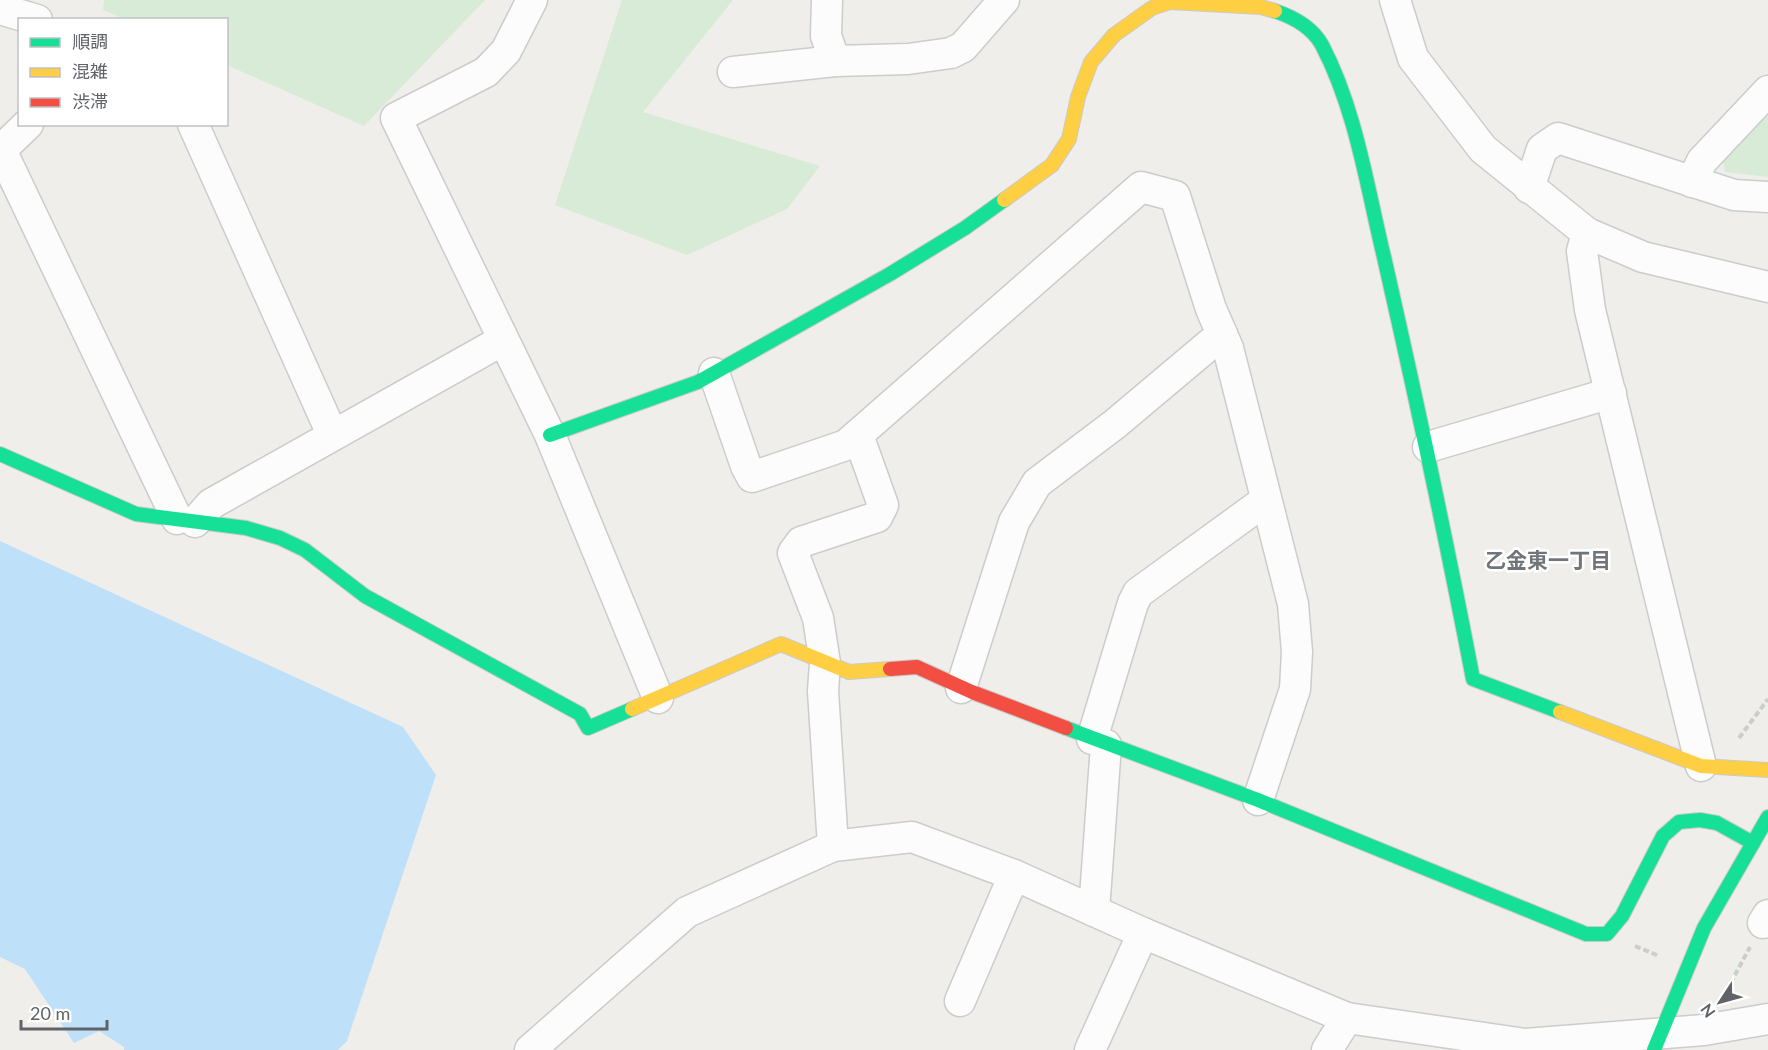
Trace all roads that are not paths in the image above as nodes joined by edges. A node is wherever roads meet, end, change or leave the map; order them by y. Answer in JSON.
{"nodes":[{"id":1,"x":532,"y":0,"type":"edge"},
{"id":2,"x":827,"y":0,"type":"edge"},
{"id":3,"x":1004,"y":0,"type":"edge"},
{"id":4,"x":1395,"y":0,"type":"edge"},
{"id":5,"x":1169,"y":1,"type":"edge"},
{"id":6,"x":1270,"y":5,"type":"edge"},
{"id":7,"x":5,"y":6,"type":"edge"},
{"id":8,"x":32,"y":18,"type":"edge"},
{"id":9,"x":835,"y":61,"type":"junction"},
{"id":10,"x":733,"y":72,"type":"dead end"},
{"id":11,"x":1768,"y":91,"type":"edge"},
{"id":12,"x":26,"y":126,"type":"edge"},
{"id":13,"x":194,"y":126,"type":"edge"},
{"id":14,"x":0,"y":150,"type":"edge"},
{"id":15,"x":1692,"y":182,"type":"junction"},
{"id":16,"x":1529,"y":188,"type":"junction"},
{"id":17,"x":1768,"y":197,"type":"edge"},
{"id":18,"x":1587,"y":233,"type":"junction"},
{"id":19,"x":1766,"y":294,"type":"edge"},
{"id":20,"x":1222,"y":334,"type":"junction"},
{"id":21,"x":503,"y":340,"type":"junction"},
{"id":22,"x":714,"y":373,"type":"junction"},
{"id":23,"x":1611,"y":393,"type":"junction"},
{"id":24,"x":332,"y":434,"type":"junction"},
{"id":25,"x":550,"y":435,"type":"junction"},
{"id":26,"x":858,"y":435,"type":"junction"},
{"id":27,"x":1428,"y":447,"type":"junction"},
{"id":28,"x":0,"y":454,"type":"edge"},
{"id":29,"x":1266,"y":500,"type":"junction"},
{"id":30,"x":186,"y":521,"type":"junction"},
{"id":31,"x":825,"y":663,"type":"junction"},
{"id":32,"x":961,"y":688,"type":"junction"},
{"id":33,"x":658,"y":698,"type":"junction"},
{"id":34,"x":1099,"y":742,"type":"junction"},
{"id":35,"x":1714,"y":767,"type":"junction"},
{"id":36,"x":1768,"y":770,"type":"edge"},
{"id":37,"x":1258,"y":800,"type":"junction"},
{"id":38,"x":1768,"y":817,"type":"edge"},
{"id":39,"x":1753,"y":843,"type":"junction"},
{"id":40,"x":833,"y":846,"type":"junction"},
{"id":41,"x":1014,"y":875,"type":"junction"},
{"id":42,"x":1094,"y":911,"type":"junction"},
{"id":43,"x":1143,"y":933,"type":"junction"},
{"id":44,"x":960,"y":1001,"type":"dead end"},
{"id":45,"x":1347,"y":1018,"type":"junction"},
{"id":46,"x":1768,"y":1019,"type":"edge"},
{"id":47,"x":1657,"y":1042,"type":"edge"},
{"id":48,"x":530,"y":1050,"type":"edge"},
{"id":49,"x":1090,"y":1050,"type":"edge"},
{"id":50,"x":1326,"y":1050,"type":"edge"}],
"edges":[{"from":1,"to":21,"type":"street"},
{"from":2,"to":9,"type":"street"},
{"from":3,"to":9,"type":"street"},
{"from":4,"to":16,"type":"street"},
{"from":5,"to":6,"type":"street"},
{"from":5,"to":22,"type":"street"},
{"from":6,"to":27,"type":"street"},
{"from":7,"to":8,"type":"street"},
{"from":9,"to":10,"type":"street"},
{"from":11,"to":15,"type":"street"},
{"from":12,"to":14,"type":"street"},
{"from":13,"to":24,"type":"street"},
{"from":14,"to":30,"type":"street"},
{"from":15,"to":16,"type":"street"},
{"from":15,"to":17,"type":"street"},
{"from":16,"to":18,"type":"street"},
{"from":18,"to":19,"type":"street"},
{"from":18,"to":23,"type":"street"},
{"from":20,"to":26,"type":"street"},
{"from":20,"to":29,"type":"street"},
{"from":20,"to":32,"type":"street"},
{"from":21,"to":24,"type":"street"},
{"from":21,"to":25,"type":"street"},
{"from":22,"to":25,"type":"street"},
{"from":22,"to":26,"type":"street"},
{"from":23,"to":27,"type":"street"},
{"from":23,"to":35,"type":"street"},
{"from":24,"to":30,"type":"street"},
{"from":25,"to":33,"type":"street"},
{"from":26,"to":31,"type":"street"},
{"from":27,"to":35,"type":"street"},
{"from":28,"to":30,"type":"street"},
{"from":29,"to":34,"type":"street"},
{"from":29,"to":37,"type":"street"},
{"from":30,"to":33,"type":"street"},
{"from":31,"to":32,"type":"street"},
{"from":31,"to":33,"type":"street"},
{"from":31,"to":40,"type":"street"},
{"from":32,"to":34,"type":"street"},
{"from":34,"to":37,"type":"street"},
{"from":34,"to":42,"type":"street"},
{"from":35,"to":36,"type":"street"},
{"from":37,"to":39,"type":"street"},
{"from":38,"to":39,"type":"street"},
{"from":39,"to":47,"type":"street"},
{"from":40,"to":41,"type":"street"},
{"from":40,"to":48,"type":"street"},
{"from":41,"to":42,"type":"street"},
{"from":41,"to":44,"type":"street"},
{"from":42,"to":43,"type":"street"},
{"from":43,"to":45,"type":"street"},
{"from":43,"to":49,"type":"street"},
{"from":45,"to":47,"type":"street"},
{"from":45,"to":50,"type":"street"},
{"from":46,"to":47,"type":"street"}]}
